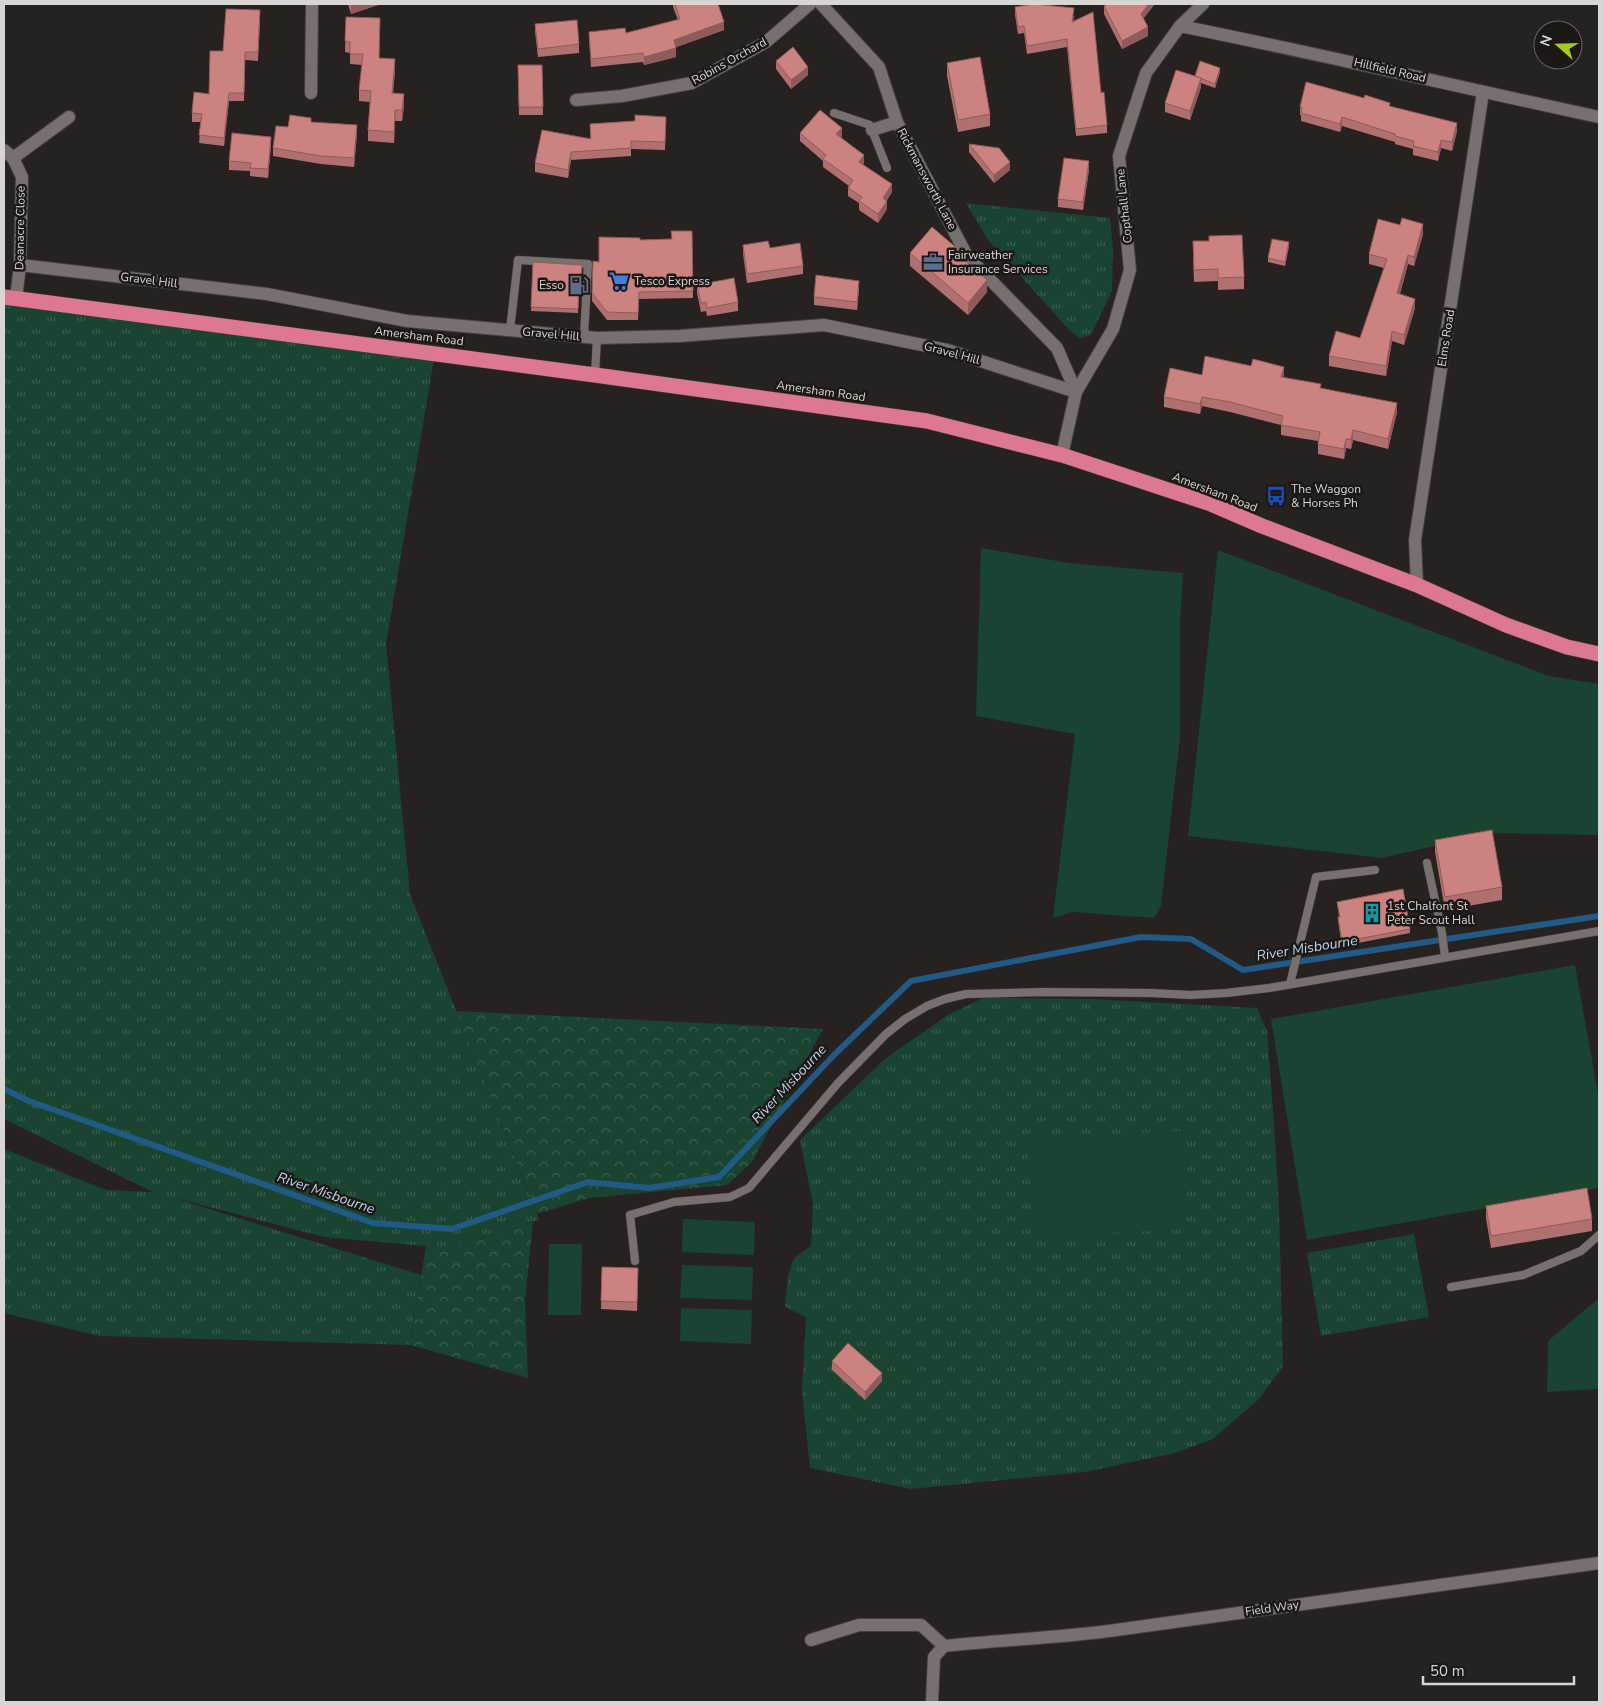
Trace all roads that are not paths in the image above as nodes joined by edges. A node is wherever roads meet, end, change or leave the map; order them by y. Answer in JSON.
{"nodes":[{"id":1,"x":312,"y":4,"type":"edge"},
{"id":2,"x":810,"y":4,"type":"edge"},
{"id":3,"x":821,"y":4,"type":"edge"},
{"id":4,"x":1203,"y":4,"type":"edge"},
{"id":5,"x":1180,"y":26,"type":"junction"},
{"id":6,"x":311,"y":92,"type":"dead end"},
{"id":7,"x":1483,"y":92,"type":"junction"},
{"id":8,"x":576,"y":100,"type":"dead end"},
{"id":9,"x":834,"y":114,"type":"dead end"},
{"id":10,"x":69,"y":117,"type":"dead end"},
{"id":11,"x":1599,"y":117,"type":"edge"},
{"id":12,"x":897,"y":122,"type":"junction"},
{"id":13,"x":872,"y":130,"type":"junction"},
{"id":14,"x":8,"y":154,"type":"edge"},
{"id":15,"x":887,"y":168,"type":"dead end"},
{"id":16,"x":20,"y":265,"type":"junction"},
{"id":17,"x":10,"y":298,"type":"edge"},
{"id":18,"x":510,"y":330,"type":"junction"},
{"id":19,"x":590,"y":337,"type":"junction"},
{"id":20,"x":596,"y":375,"type":"junction"},
{"id":21,"x":1076,"y":392,"type":"junction"},
{"id":22,"x":1062,"y":455,"type":"junction"},
{"id":23,"x":1417,"y":585,"type":"junction"},
{"id":24,"x":1599,"y":654,"type":"edge"},
{"id":25,"x":1427,"y":863,"type":"dead end"},
{"id":26,"x":1375,"y":870,"type":"dead end"},
{"id":27,"x":1599,"y":931,"type":"edge"},
{"id":28,"x":1445,"y":957,"type":"junction"},
{"id":29,"x":1290,"y":984,"type":"junction"},
{"id":30,"x":1599,"y":1235,"type":"edge"},
{"id":31,"x":635,"y":1261,"type":"dead end"},
{"id":32,"x":1451,"y":1287,"type":"dead end"},
{"id":33,"x":1599,"y":1563,"type":"edge"},
{"id":34,"x":810,"y":1640,"type":"dead end"},
{"id":35,"x":944,"y":1646,"type":"junction"},
{"id":36,"x":932,"y":1702,"type":"edge"}],
"edges":[{"from":1,"to":6,"type":"street"},
{"from":2,"to":8,"type":"street","name":"Robins Orchard"},
{"from":3,"to":12,"type":"street","name":"Rickmansworth Lane"},
{"from":4,"to":5,"type":"street","name":"Copthall Lane"},
{"from":5,"to":7,"type":"street","name":"Hillfield Road"},
{"from":5,"to":21,"type":"street","name":"Copthall Lane"},
{"from":7,"to":11,"type":"street","name":"Hillfield Road"},
{"from":7,"to":23,"type":"street","name":"Elms Road"},
{"from":9,"to":13,"type":"lane"},
{"from":10,"to":14,"type":"street","name":"Deanacre Close"},
{"from":12,"to":13,"type":"street"},
{"from":12,"to":21,"type":"street","name":"Rickmansworth Lane"},
{"from":13,"to":15,"type":"lane"},
{"from":14,"to":16,"type":"street","name":"Deanacre Close"},
{"from":16,"to":17,"type":"street","name":"Deanacre Close"},
{"from":16,"to":18,"type":"street","name":"Gravel Hill"},
{"from":17,"to":20,"type":"highway","name":"Amersham Road"},
{"from":18,"to":19,"type":"street","name":"Gravel Hill"},
{"from":18,"to":19,"type":"lane"},
{"from":19,"to":20,"type":"lane"},
{"from":19,"to":21,"type":"street","name":"Gravel Hill"},
{"from":20,"to":22,"type":"highway","name":"Amersham Road"},
{"from":21,"to":22,"type":"street"},
{"from":22,"to":23,"type":"highway","name":"Amersham Road"},
{"from":23,"to":24,"type":"highway","name":"Amersham Road"},
{"from":25,"to":28,"type":"lane"},
{"from":26,"to":29,"type":"lane"},
{"from":27,"to":28,"type":"lane"},
{"from":28,"to":29,"type":"lane"},
{"from":29,"to":31,"type":"lane"},
{"from":30,"to":32,"type":"lane"},
{"from":33,"to":35,"type":"street","name":"Field Way"},
{"from":34,"to":35,"type":"street"},
{"from":35,"to":36,"type":"street"}]}
